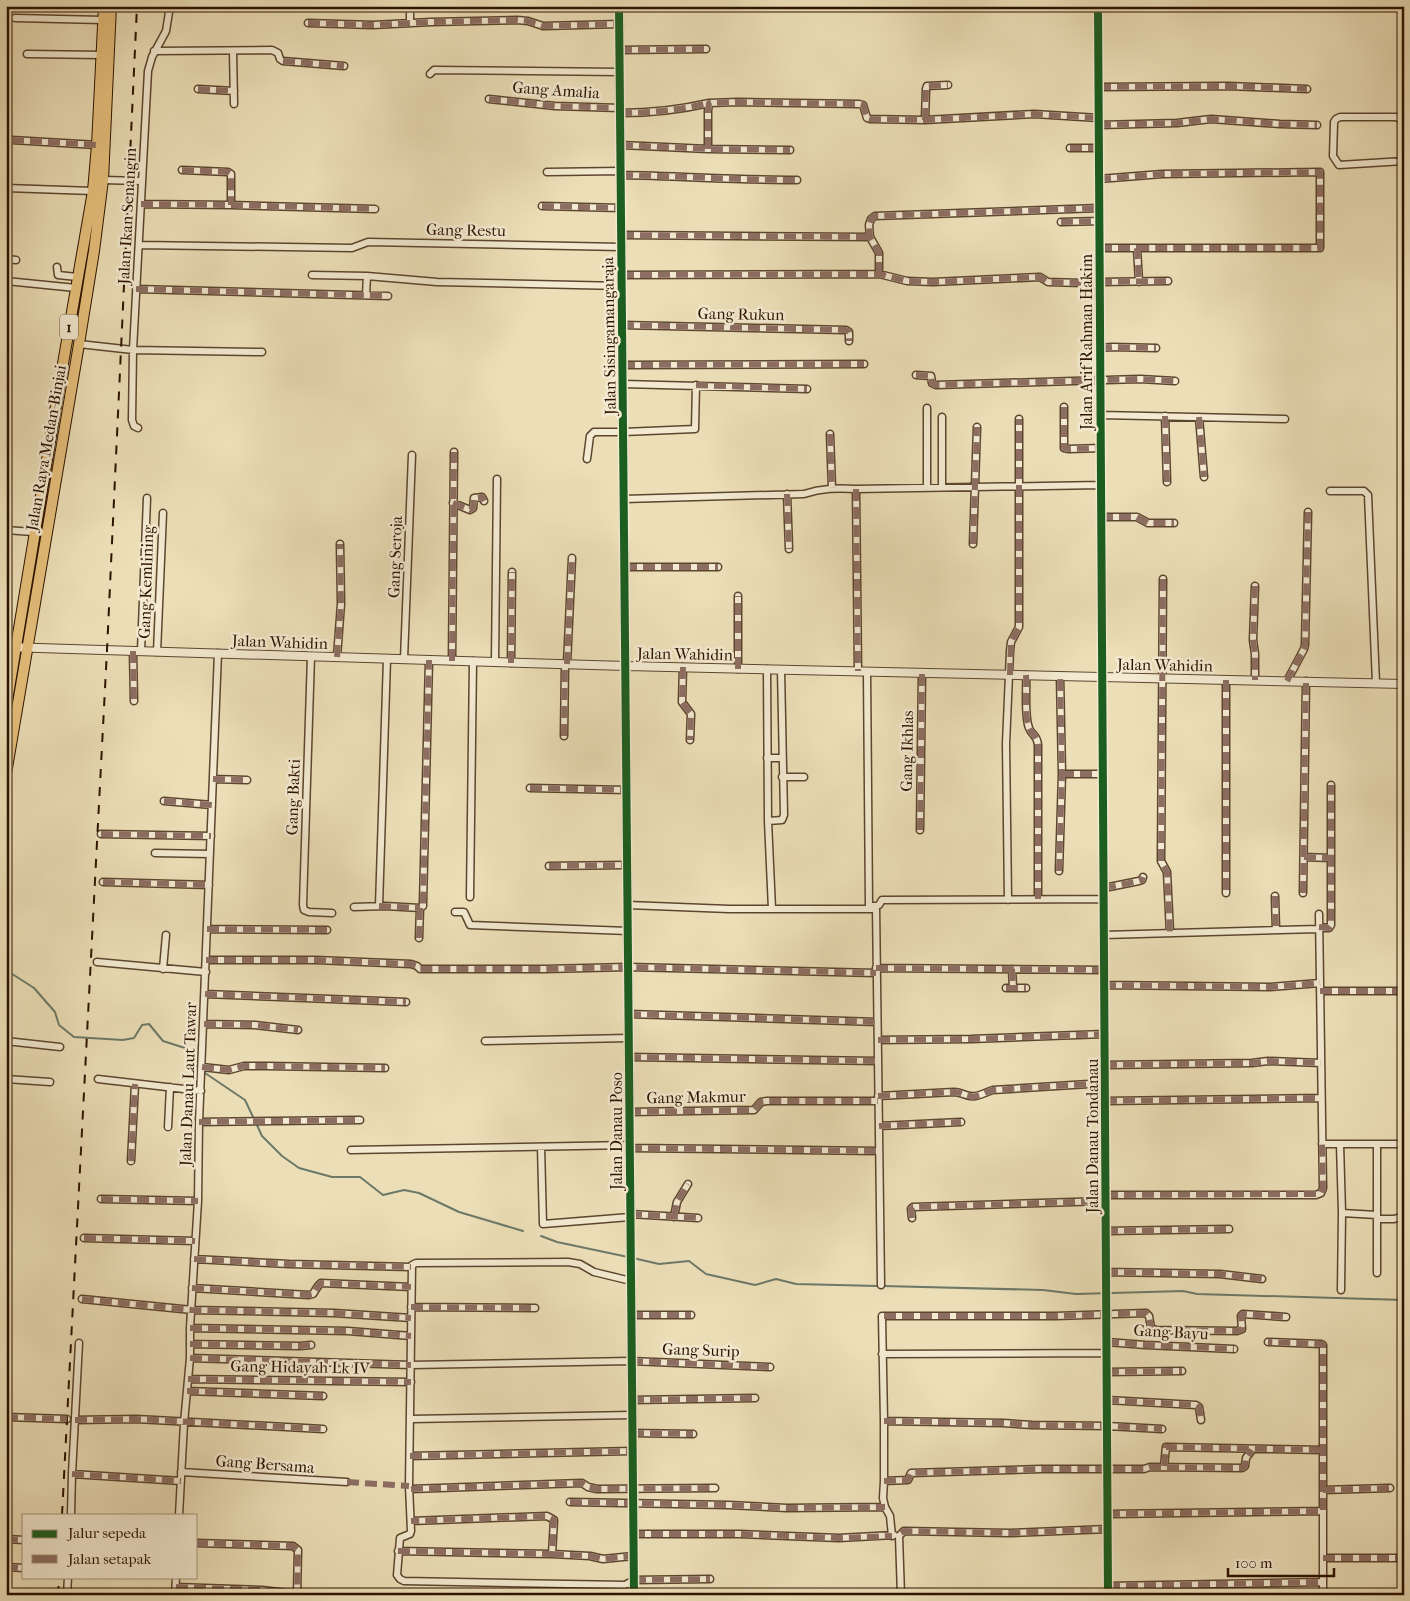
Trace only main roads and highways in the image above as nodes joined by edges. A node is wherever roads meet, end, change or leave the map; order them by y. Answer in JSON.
{"nodes":[{"id":1,"x":104,"y":6,"type":"edge"},
{"id":2,"x":111,"y":6,"type":"edge"},
{"id":3,"x":106,"y":24,"type":"junction"},
{"id":4,"x":11,"y":647,"type":"edge"},
{"id":5,"x":6,"y":707,"type":"edge"},
{"id":6,"x":6,"y":774,"type":"edge"}],
"edges":[{"from":1,"to":3,"type":"main road","name":"Jalan Raya Medan-Binjai","number":"1"},
{"from":2,"to":3,"type":"main road","name":"Jalan Raya Medan-Binjai","number":"1"},
{"from":3,"to":4,"type":"main road","name":"Jalan Raya Medan-Binjai","number":"1"},
{"from":3,"to":6,"type":"main road","name":"Jalan Raya Medan-Binjai","number":"1"},
{"from":4,"to":5,"type":"main road","name":"Jalan Raya Medan-Binjai","number":"1"}]}
